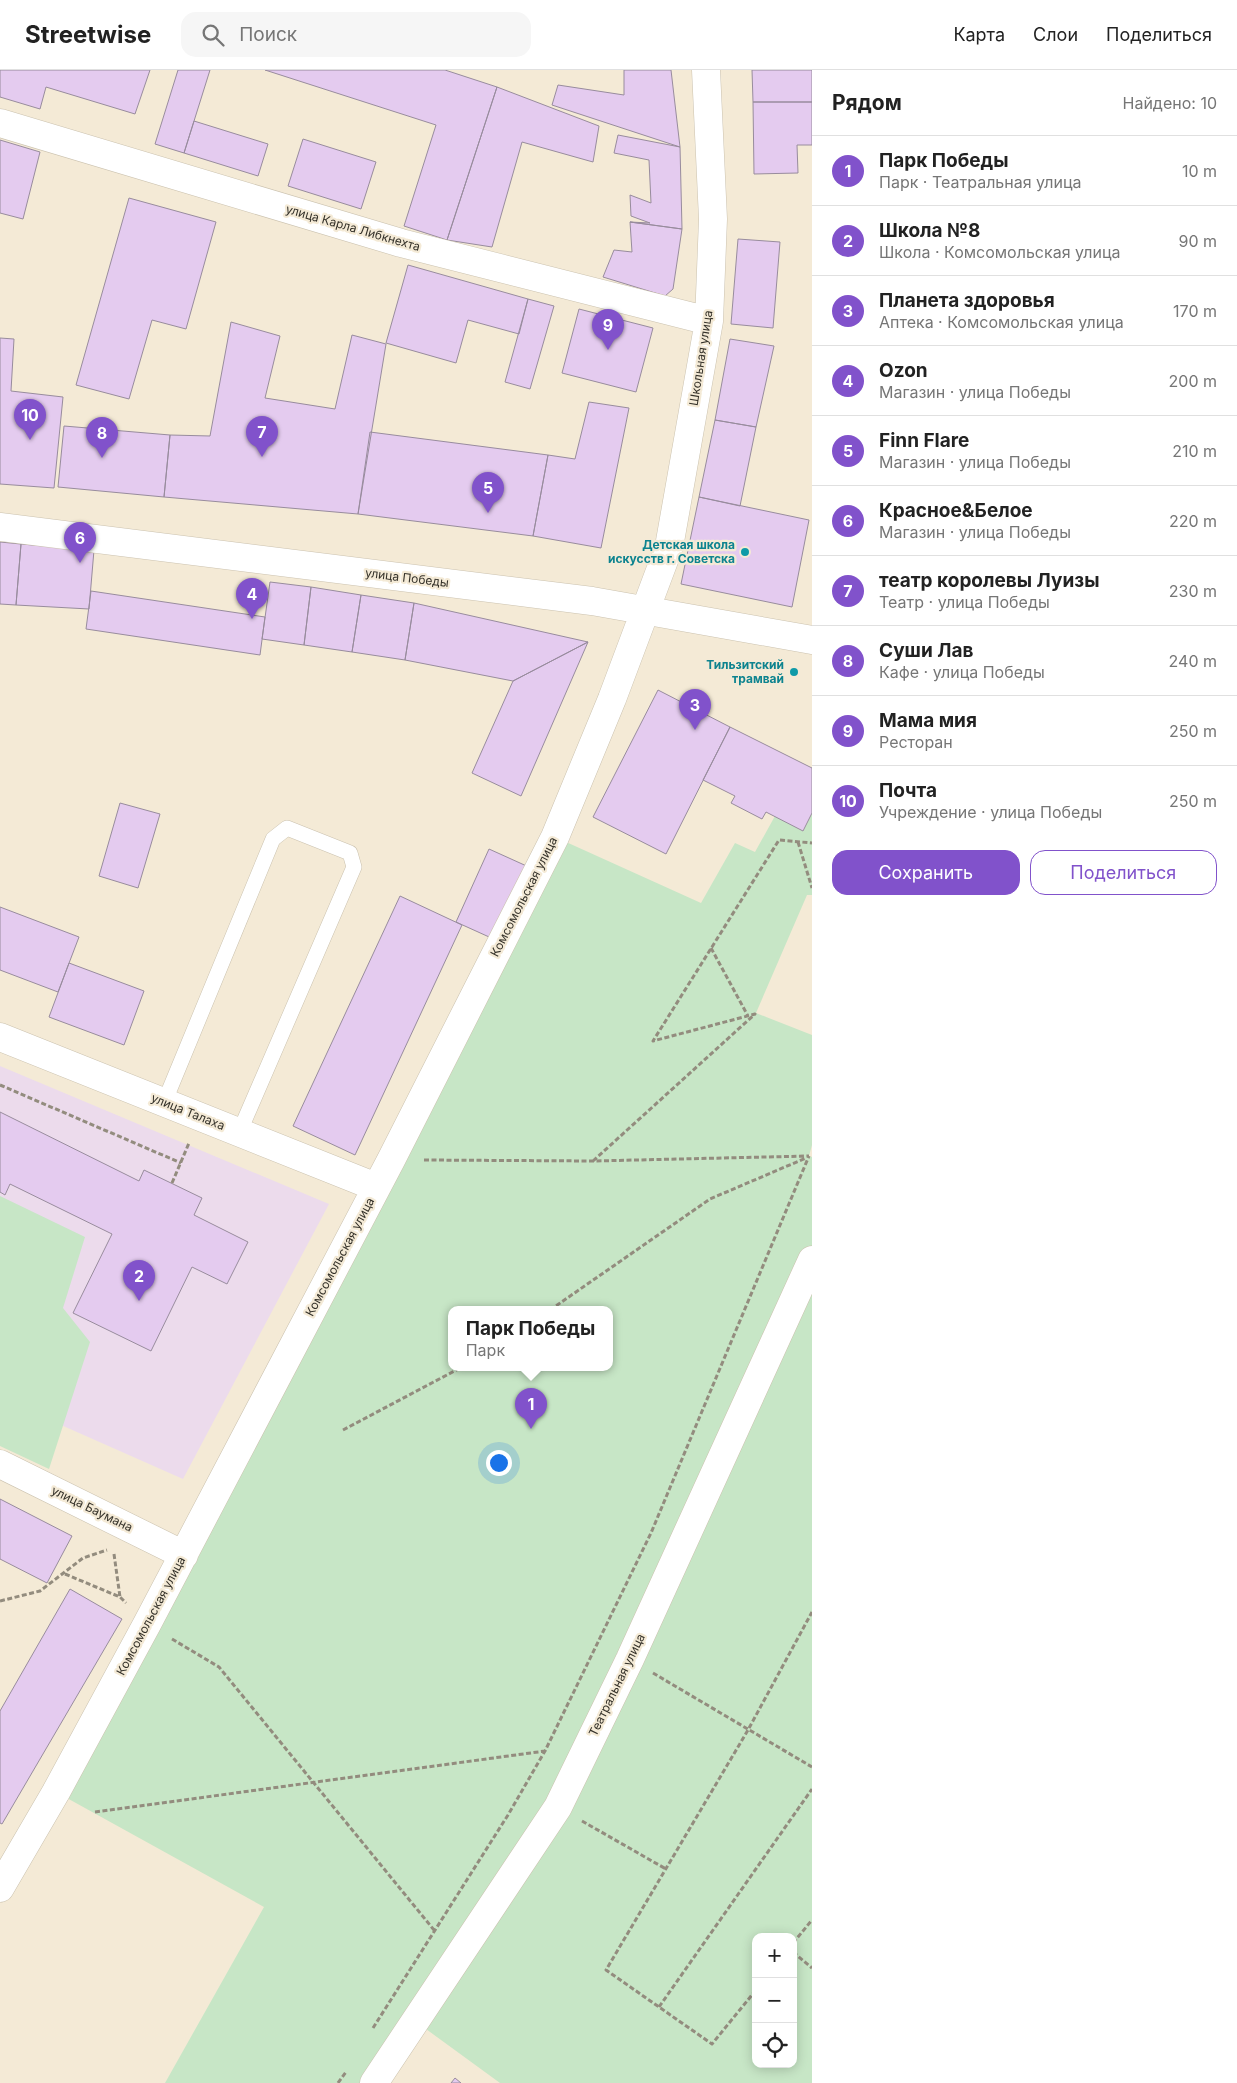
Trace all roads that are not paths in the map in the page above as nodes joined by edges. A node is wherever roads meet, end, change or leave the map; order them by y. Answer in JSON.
{"nodes":[{"id":1,"x":706,"y":70,"type":"edge"},
{"id":2,"x":0,"y":123,"type":"edge"},
{"id":3,"x":709,"y":321,"type":"junction"},
{"id":4,"x":0,"y":527,"type":"edge"},
{"id":5,"x":645,"y":609,"type":"junction"},
{"id":6,"x":812,"y":640,"type":"edge"},
{"id":7,"x":0,"y":1036,"type":"edge"},
{"id":8,"x":164,"y":1103,"type":"junction"},
{"id":9,"x":239,"y":1133,"type":"junction"},
{"id":10,"x":376,"y":1188,"type":"junction"},
{"id":11,"x":812,"y":1260,"type":"edge"},
{"id":12,"x":0,"y":1464,"type":"edge"},
{"id":13,"x":184,"y":1555,"type":"junction"},
{"id":14,"x":7,"y":1860,"type":"edge"},
{"id":15,"x":0,"y":1888,"type":"edge"},
{"id":16,"x":374,"y":2083,"type":"edge"}],
"edges":[{"from":1,"to":3,"type":"street","name":"Школьная улица"},
{"from":2,"to":3,"type":"street","name":"улица Карла Либкнехта"},
{"from":3,"to":5,"type":"street","name":"Школьная улица"},
{"from":4,"to":5,"type":"street","name":"улица Победы"},
{"from":5,"to":6,"type":"street","name":"улица Победы"},
{"from":5,"to":10,"type":"street","name":"Комсомольская улица"},
{"from":7,"to":8,"type":"street","name":"улица Талаха"},
{"from":8,"to":9,"type":"street","name":"улица Талаха"},
{"from":8,"to":9,"type":"lane"},
{"from":9,"to":10,"type":"street","name":"улица Талаха"},
{"from":10,"to":13,"type":"street","name":"Комсомольская улица"},
{"from":11,"to":16,"type":"street","name":"Театральная улица"},
{"from":12,"to":13,"type":"street","name":"улица Баумана"},
{"from":13,"to":14,"type":"street","name":"Комсомольская улица"},
{"from":14,"to":15,"type":"street","name":"Комсомольская улица"}]}
